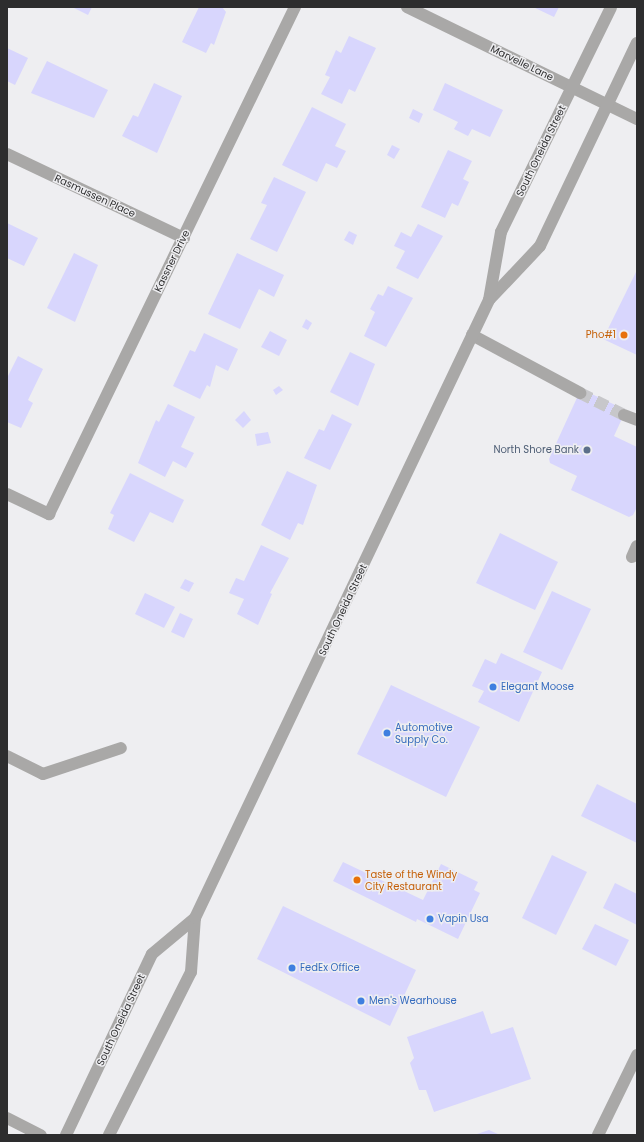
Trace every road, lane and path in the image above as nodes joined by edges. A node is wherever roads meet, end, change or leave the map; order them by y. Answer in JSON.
{"nodes":[{"id":1,"x":295,"y":7,"type":"edge"},
{"id":2,"x":407,"y":7,"type":"edge"},
{"id":3,"x":611,"y":7,"type":"edge"},
{"id":4,"x":637,"y":43,"type":"edge"},
{"id":5,"x":572,"y":87,"type":"junction"},
{"id":6,"x":608,"y":104,"type":"junction"},
{"id":7,"x":637,"y":119,"type":"edge"},
{"id":8,"x":7,"y":154,"type":"edge"},
{"id":9,"x":184,"y":238,"type":"junction"},
{"id":10,"x":488,"y":300,"type":"junction"},
{"id":11,"x":472,"y":335,"type":"junction"},
{"id":12,"x":580,"y":393,"type":"tunnel mouth"},
{"id":13,"x":624,"y":415,"type":"tunnel mouth"},
{"id":14,"x":637,"y":420,"type":"edge"},
{"id":15,"x":7,"y":494,"type":"edge"},
{"id":16,"x":121,"y":748,"type":"dead end"},
{"id":17,"x":7,"y":756,"type":"edge"},
{"id":18,"x":195,"y":918,"type":"junction"},
{"id":19,"x":637,"y":1055,"type":"edge"},
{"id":20,"x":7,"y":1118,"type":"edge"},
{"id":21,"x":41,"y":1135,"type":"edge"},
{"id":22,"x":66,"y":1135,"type":"edge"},
{"id":23,"x":109,"y":1135,"type":"edge"},
{"id":24,"x":598,"y":1135,"type":"edge"}],
"edges":[{"from":1,"to":9,"type":"street","name":"Kassner Drive"},
{"from":2,"to":5,"type":"street","name":"Marvelle Lane"},
{"from":3,"to":5,"type":"street","name":"South Oneida Street"},
{"from":4,"to":6,"type":"street","name":"South Oneida Street"},
{"from":5,"to":6,"type":"street","name":"Marvelle Lane"},
{"from":5,"to":10,"type":"street","name":"South Oneida Street"},
{"from":6,"to":7,"type":"street","name":"Marvelle Lane"},
{"from":6,"to":10,"type":"street","name":"South Oneida Street"},
{"from":8,"to":9,"type":"street","name":"Rasmussen Place"},
{"from":9,"to":15,"type":"street","name":"Kassner Drive"},
{"from":10,"to":11,"type":"street","name":"South Oneida Street"},
{"from":11,"to":12,"type":"street"},
{"from":11,"to":18,"type":"street","name":"South Oneida Street"},
{"from":13,"to":14,"type":"street"},
{"from":16,"to":17,"type":"street"},
{"from":18,"to":22,"type":"street","name":"South Oneida Street"},
{"from":18,"to":23,"type":"street","name":"South Oneida Street"},
{"from":19,"to":24,"type":"street"},
{"from":20,"to":21,"type":"street"}]}
